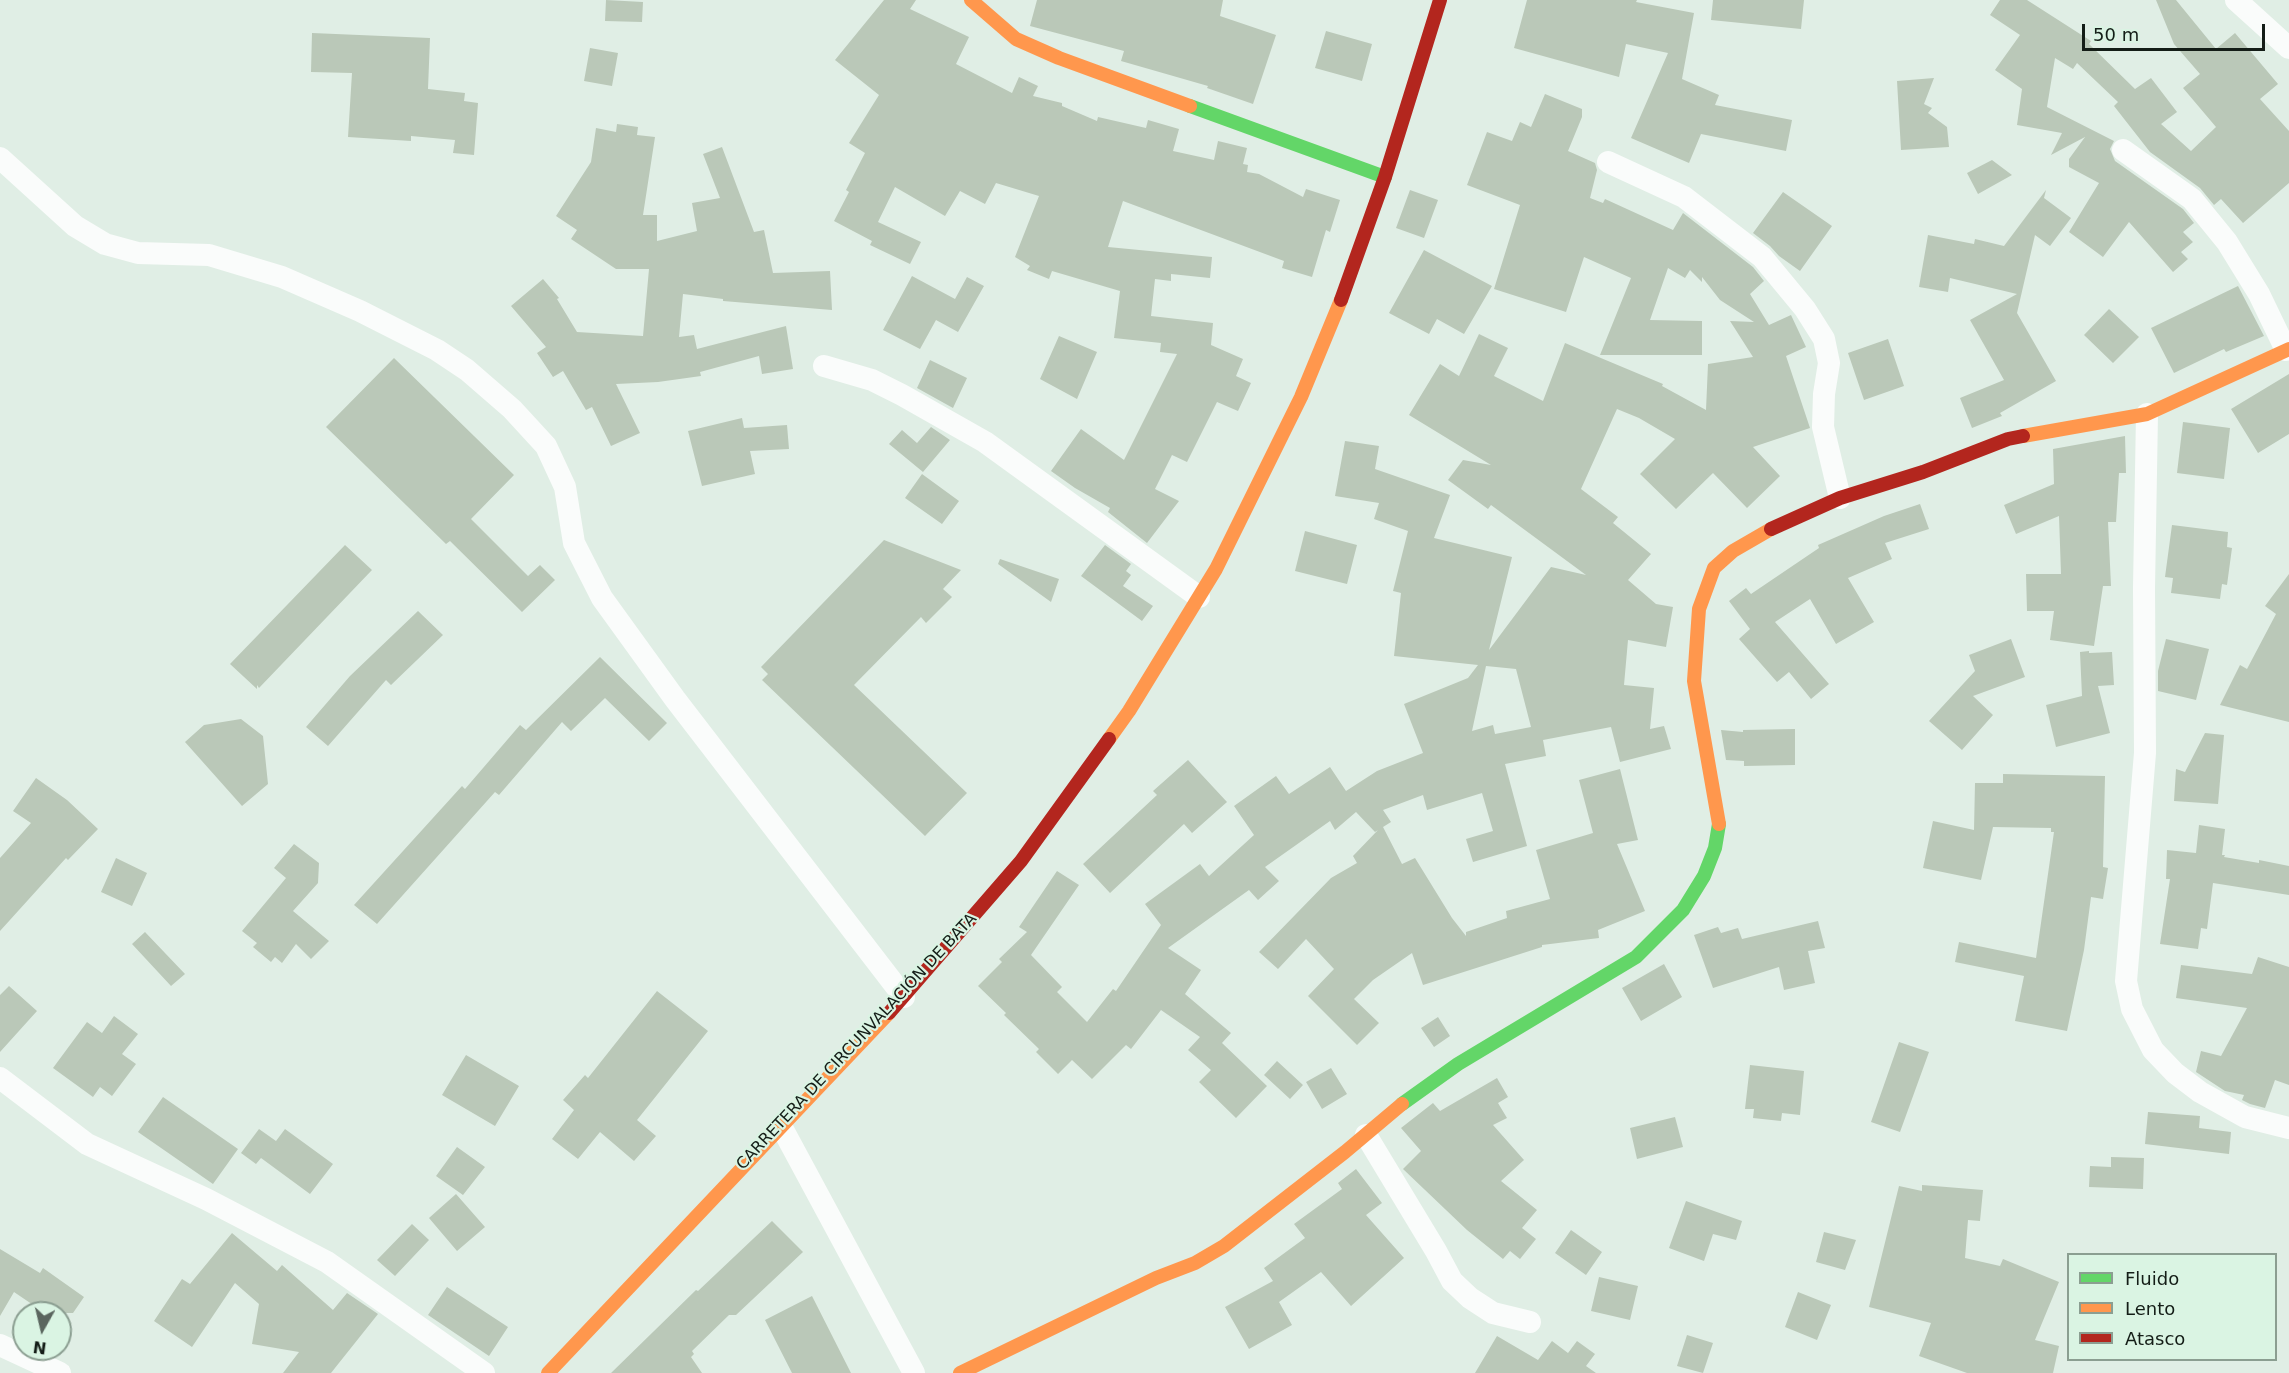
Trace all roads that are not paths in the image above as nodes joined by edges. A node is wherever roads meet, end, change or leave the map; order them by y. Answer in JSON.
{"nodes":[{"id":1,"x":971,"y":0,"type":"edge"},
{"id":2,"x":1440,"y":0,"type":"edge"},
{"id":3,"x":2236,"y":0,"type":"edge"},
{"id":4,"x":2289,"y":48,"type":"edge"},
{"id":5,"x":2123,"y":150,"type":"dead end"},
{"id":6,"x":0,"y":159,"type":"edge"},
{"id":7,"x":1608,"y":162,"type":"dead end"},
{"id":8,"x":1385,"y":177,"type":"junction"},
{"id":9,"x":2287,"y":350,"type":"edge"},
{"id":10,"x":824,"y":366,"type":"dead end"},
{"id":11,"x":2147,"y":414,"type":"junction"},
{"id":12,"x":1840,"y":498,"type":"junction"},
{"id":13,"x":1199,"y":597,"type":"junction"},
{"id":14,"x":904,"y":997,"type":"junction"},
{"id":15,"x":0,"y":1078,"type":"edge"},
{"id":16,"x":781,"y":1126,"type":"junction"},
{"id":17,"x":2289,"y":1128,"type":"edge"},
{"id":18,"x":1366,"y":1135,"type":"junction"},
{"id":19,"x":1530,"y":1322,"type":"dead end"},
{"id":20,"x":0,"y":1345,"type":"edge"},
{"id":21,"x":60,"y":1373,"type":"edge"},
{"id":22,"x":484,"y":1373,"type":"edge"},
{"id":23,"x":548,"y":1373,"type":"edge"},
{"id":24,"x":914,"y":1373,"type":"edge"},
{"id":25,"x":960,"y":1373,"type":"edge"}],
"edges":[{"from":1,"to":8,"type":"street"},
{"from":2,"to":8,"type":"street","name":"CARRETERA DE CIRCUNVALACIÓN DE BATA"},
{"from":3,"to":4,"type":"street"},
{"from":5,"to":9,"type":"street"},
{"from":6,"to":14,"type":"street"},
{"from":7,"to":12,"type":"street"},
{"from":8,"to":13,"type":"street","name":"CARRETERA DE CIRCUNVALACIÓN DE BATA"},
{"from":9,"to":11,"type":"street"},
{"from":10,"to":13,"type":"street"},
{"from":11,"to":12,"type":"street"},
{"from":11,"to":17,"type":"street"},
{"from":12,"to":18,"type":"street"},
{"from":13,"to":14,"type":"street","name":"CARRETERA DE CIRCUNVALACIÓN DE BATA"},
{"from":14,"to":16,"type":"street","name":"CARRETERA DE CIRCUNVALACIÓN DE BATA"},
{"from":15,"to":22,"type":"street"},
{"from":16,"to":23,"type":"street","name":"CARRETERA DE CIRCUNVALACIÓN DE BATA"},
{"from":16,"to":24,"type":"street"},
{"from":18,"to":19,"type":"street"},
{"from":18,"to":25,"type":"street"},
{"from":20,"to":21,"type":"street"}]}
